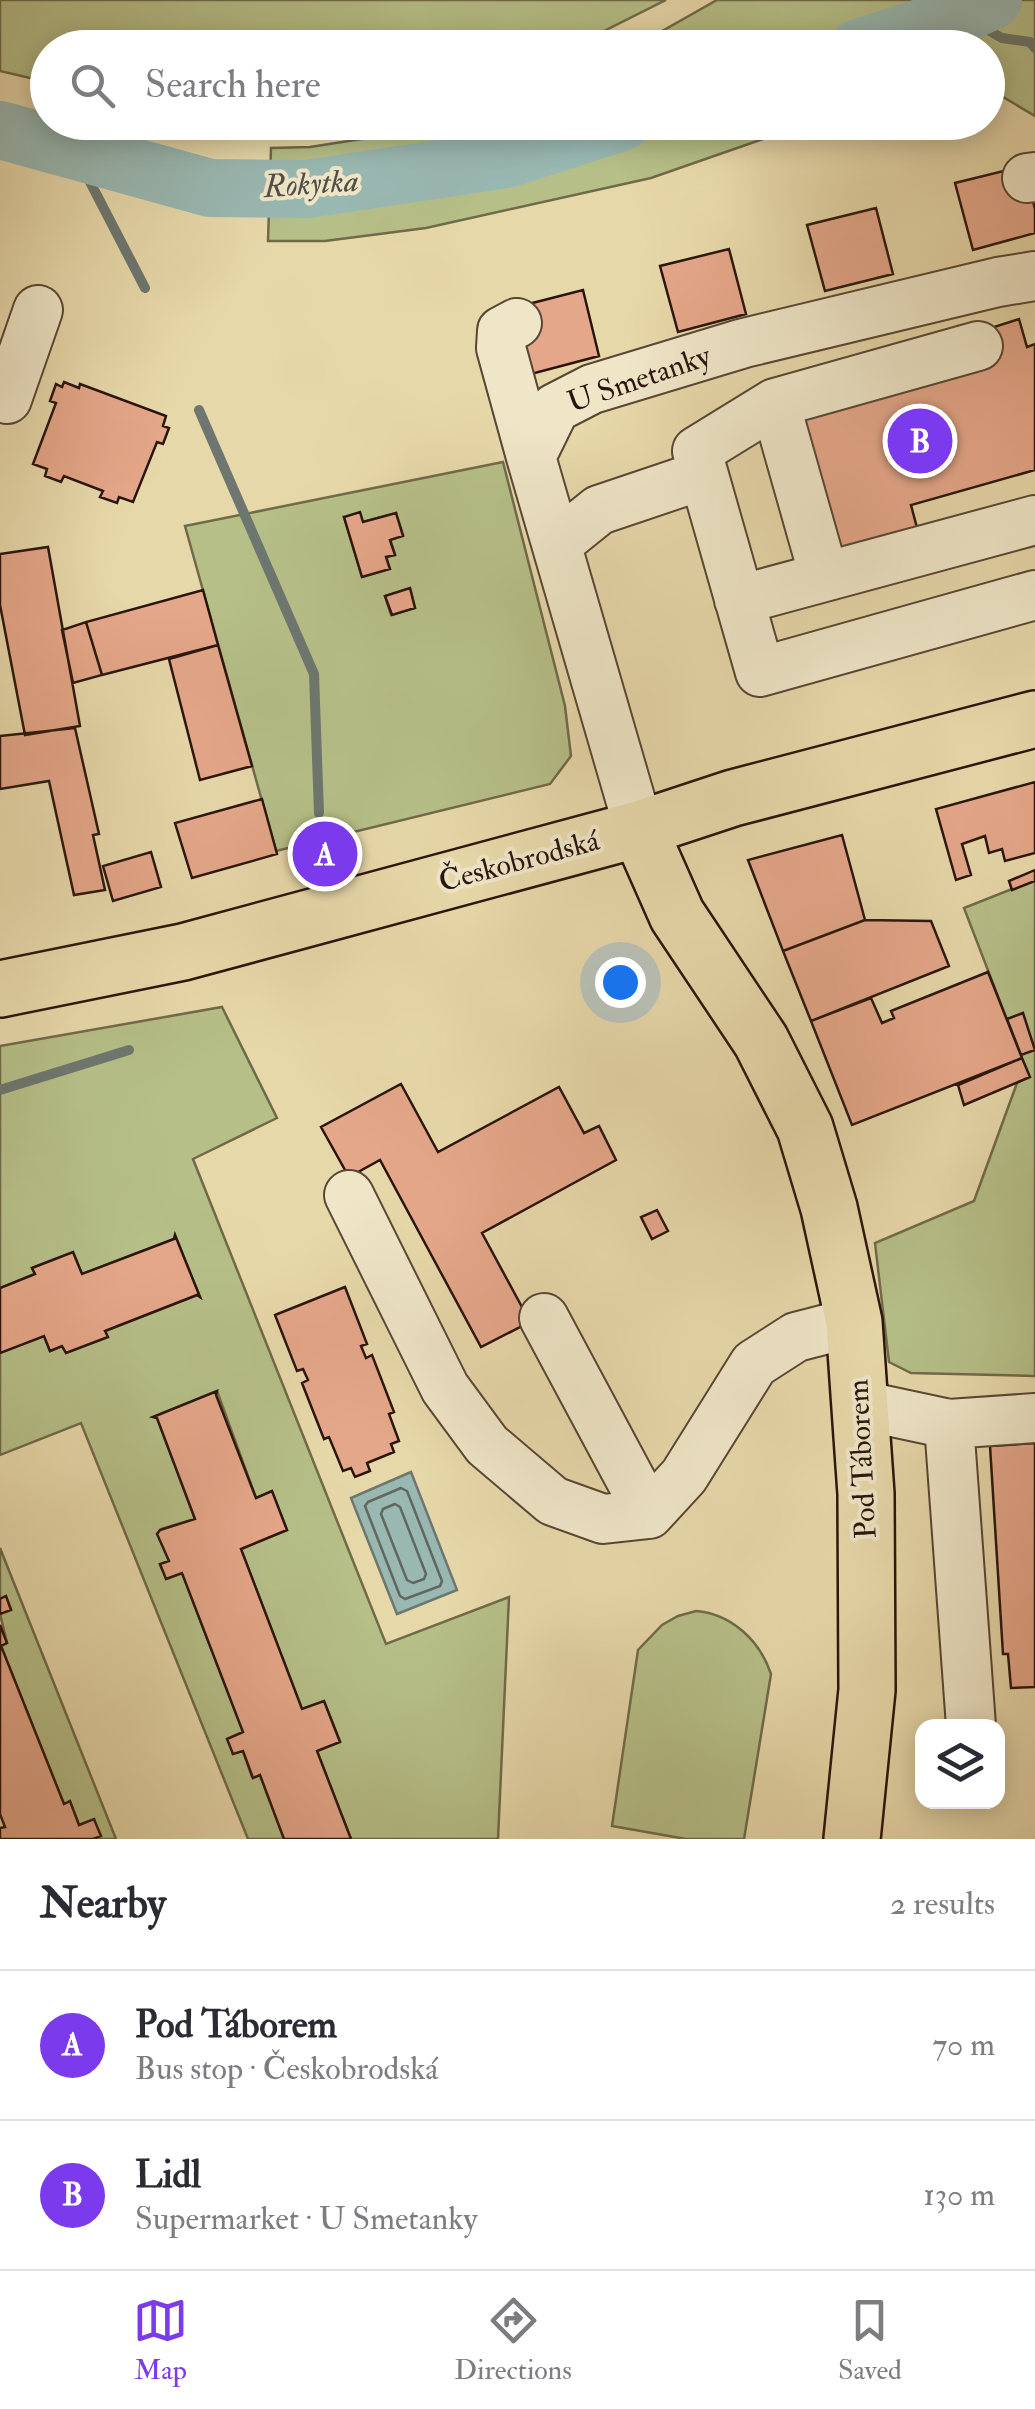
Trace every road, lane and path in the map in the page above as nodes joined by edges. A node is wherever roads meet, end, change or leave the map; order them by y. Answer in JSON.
{"nodes":[{"id":1,"x":1023,"y":271,"type":"edge"},
{"id":2,"x":36,"y":309,"type":"edge"},
{"id":3,"x":517,"y":323,"type":"dead end"},
{"id":4,"x":978,"y":346,"type":"dead end"},
{"id":5,"x":775,"y":403,"type":"junction"},
{"id":6,"x":14,"y":405,"type":"edge"},
{"id":7,"x":531,"y":457,"type":"junction"},
{"id":8,"x":703,"y":475,"type":"junction"},
{"id":9,"x":1035,"y":520,"type":"edge"},
{"id":10,"x":558,"y":543,"type":"junction"},
{"id":11,"x":824,"y":576,"type":"junction"},
{"id":12,"x":1035,"y":595,"type":"edge"},
{"id":13,"x":739,"y":600,"type":"junction"},
{"id":14,"x":1035,"y":719,"type":"edge"},
{"id":15,"x":639,"y":829,"type":"junction"},
{"id":16,"x":0,"y":990,"type":"edge"},
{"id":17,"x":349,"y":1195,"type":"dead end"},
{"id":18,"x":544,"y":1318,"type":"dead end"},
{"id":19,"x":854,"y":1322,"type":"junction"},
{"id":20,"x":860,"y":1405,"type":"junction"},
{"id":21,"x":1035,"y":1418,"type":"edge"},
{"id":22,"x":949,"y":1424,"type":"junction"},
{"id":23,"x":650,"y":1514,"type":"junction"},
{"id":24,"x":971,"y":1719,"type":"edge"},
{"id":25,"x":852,"y":1839,"type":"edge"}],
"edges":[{"from":1,"to":7,"type":"street","name":"U Smetanky"},
{"from":2,"to":6,"type":"street"},
{"from":3,"to":7,"type":"street"},
{"from":4,"to":5,"type":"street"},
{"from":5,"to":8,"type":"street"},
{"from":5,"to":11,"type":"street"},
{"from":7,"to":10,"type":"street"},
{"from":8,"to":10,"type":"street"},
{"from":8,"to":13,"type":"street"},
{"from":9,"to":11,"type":"street"},
{"from":10,"to":15,"type":"street"},
{"from":11,"to":13,"type":"street"},
{"from":12,"to":13,"type":"street"},
{"from":14,"to":15,"type":"main road","name":"Českobrodská"},
{"from":15,"to":16,"type":"main road","name":"Českobrodská"},
{"from":15,"to":19,"type":"main road","name":"Pod Táborem"},
{"from":17,"to":23,"type":"street"},
{"from":18,"to":23,"type":"street"},
{"from":19,"to":20,"type":"main road","name":"Pod Táborem"},
{"from":19,"to":23,"type":"street"},
{"from":20,"to":22,"type":"street"},
{"from":20,"to":25,"type":"main road","name":"Pod Táborem"},
{"from":21,"to":22,"type":"street"},
{"from":22,"to":24,"type":"street"}]}
